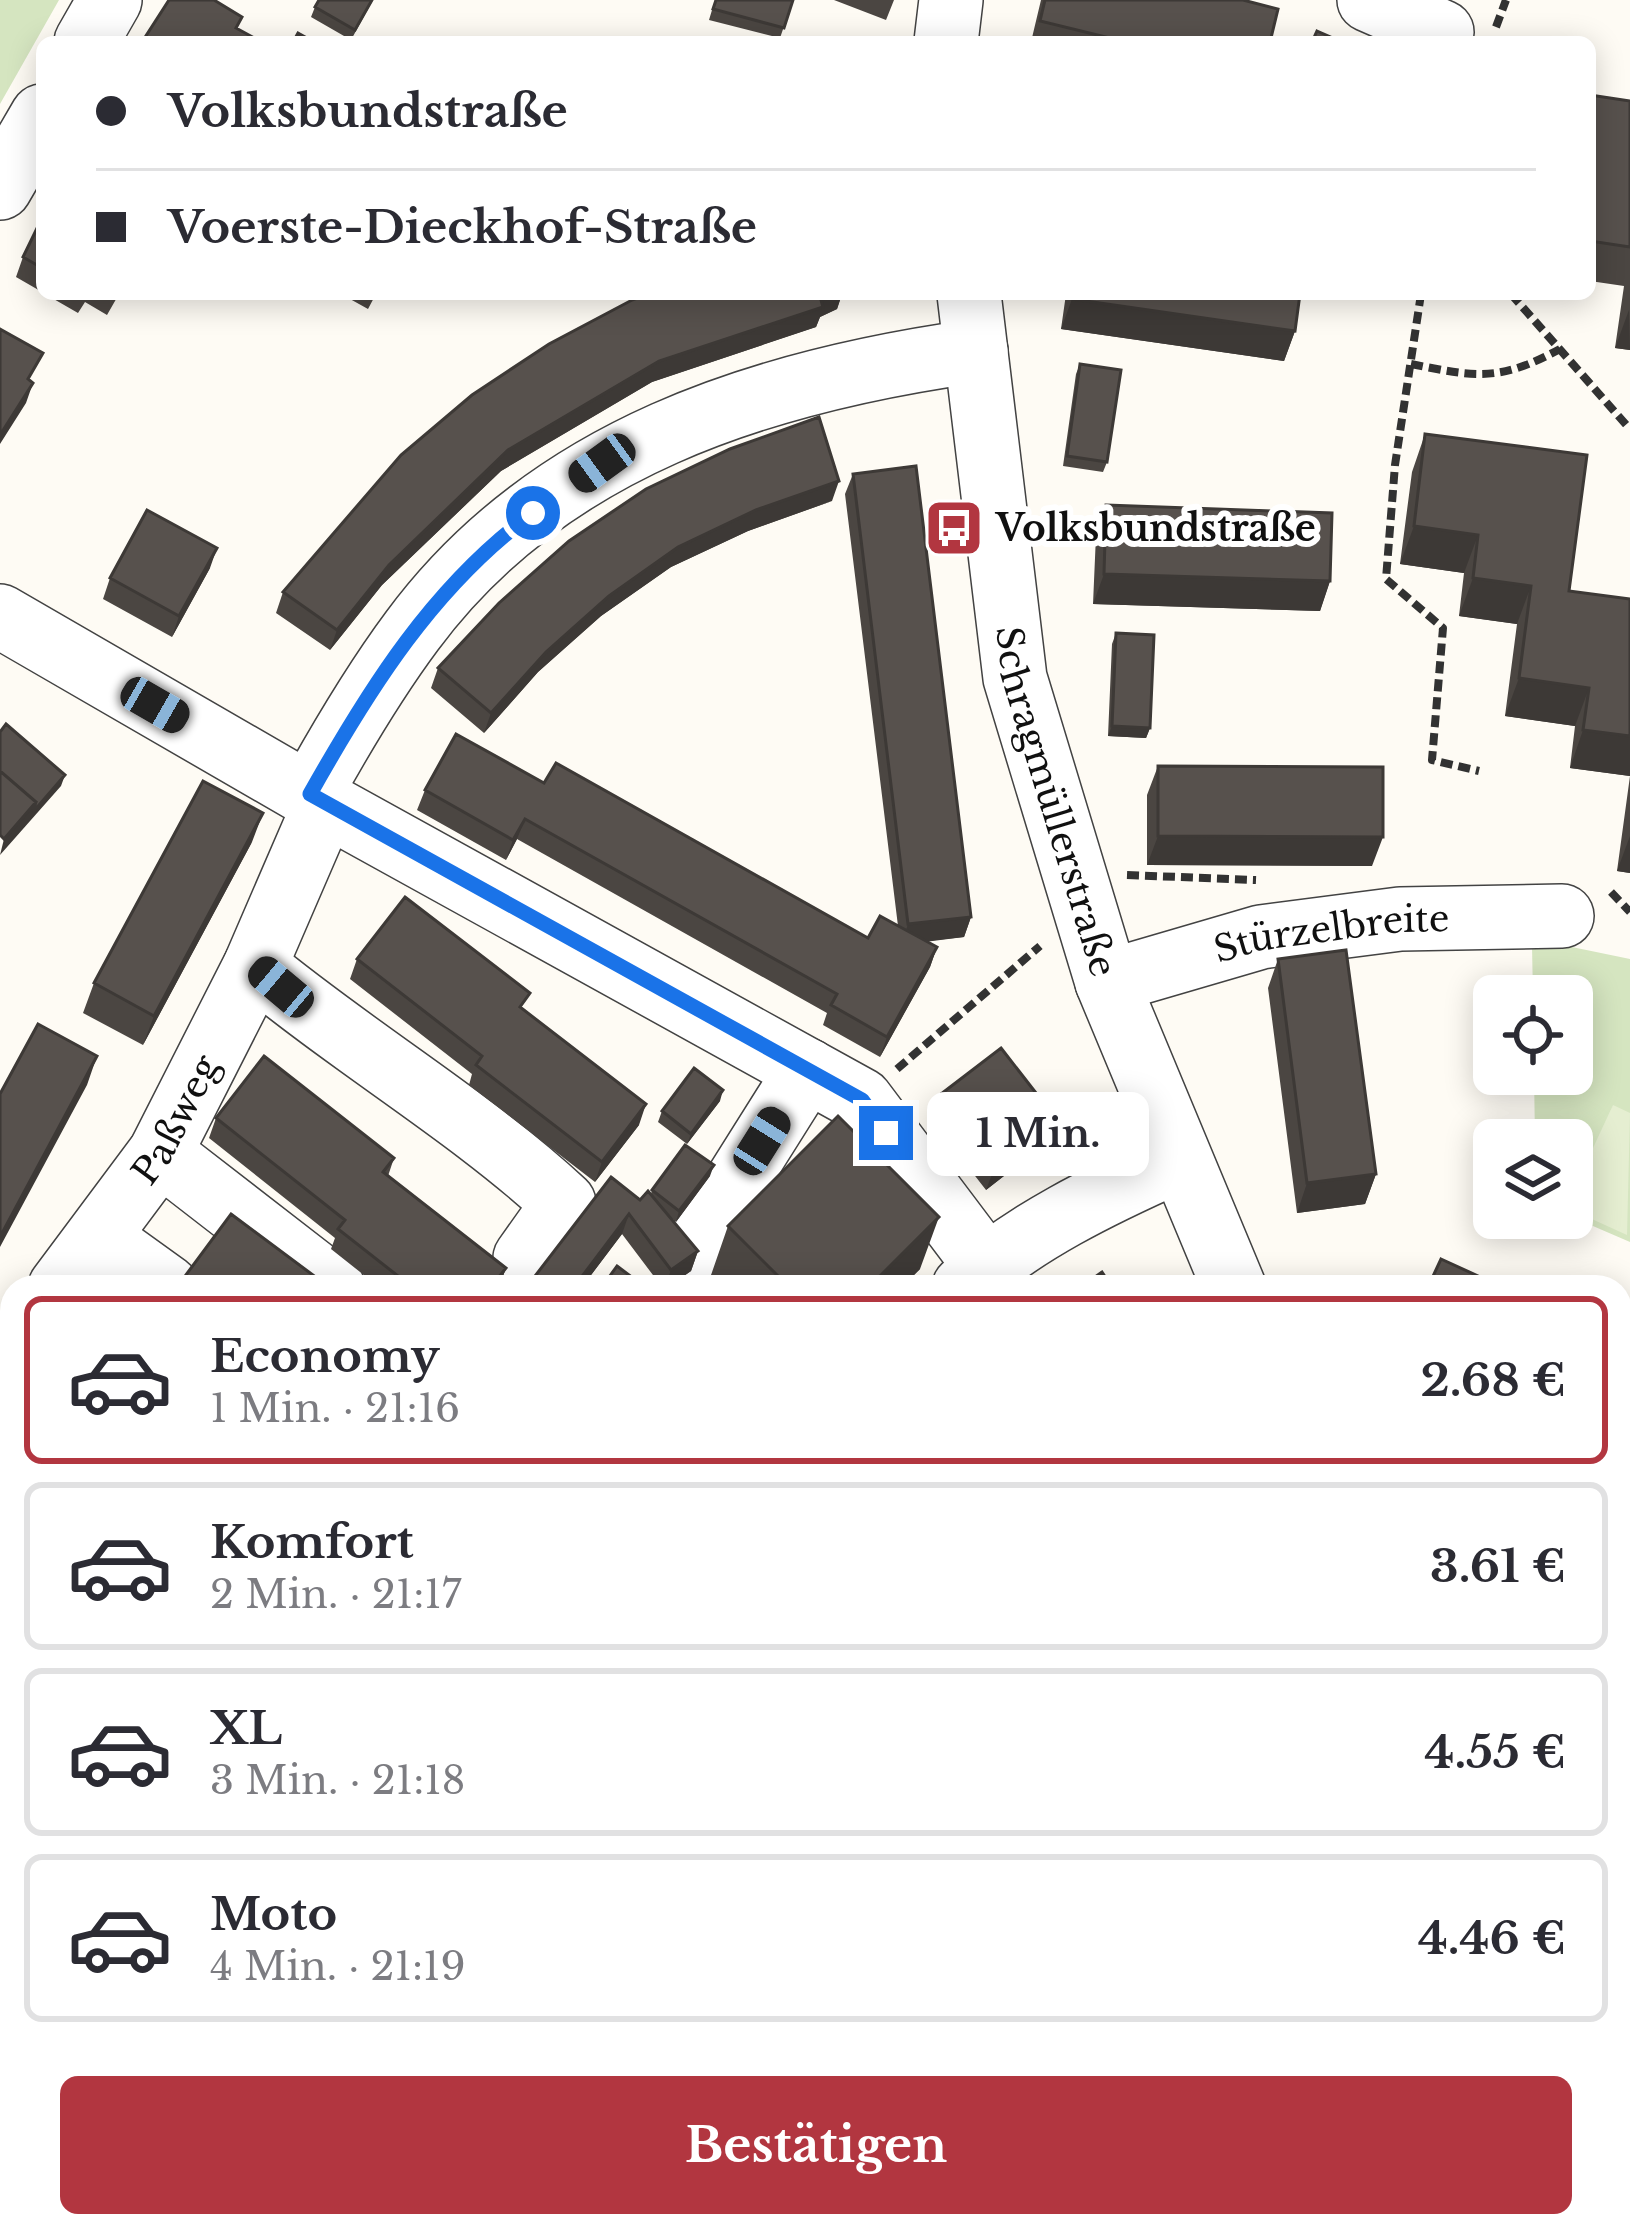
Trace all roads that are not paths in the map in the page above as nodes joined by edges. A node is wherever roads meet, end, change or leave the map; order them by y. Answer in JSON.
{"nodes":[{"id":1,"x":110,"y":0,"type":"edge"},
{"id":2,"x":951,"y":0,"type":"edge"},
{"id":3,"x":1370,"y":0,"type":"edge"},
{"id":4,"x":89,"y":36,"type":"edge"},
{"id":5,"x":947,"y":36,"type":"edge"},
{"id":6,"x":1464,"y":36,"type":"edge"},
{"id":7,"x":36,"y":126,"type":"edge"},
{"id":8,"x":0,"y":188,"type":"edge"},
{"id":9,"x":973,"y":322,"type":"edge"},
{"id":10,"x":0,"y":616,"type":"edge"},
{"id":11,"x":318,"y":799,"type":"junction"},
{"id":12,"x":1562,"y":916,"type":"dead end"},
{"id":13,"x":255,"y":966,"type":"junction"},
{"id":14,"x":1107,"y":982,"type":"junction"},
{"id":15,"x":807,"y":1070,"type":"junction"},
{"id":16,"x":160,"y":1153,"type":"junction"},
{"id":17,"x":1177,"y":1161,"type":"junction"},
{"id":18,"x":695,"y":1248,"type":"edge"},
{"id":19,"x":525,"y":1258,"type":"dead end"},
{"id":20,"x":83,"y":1270,"type":"edge"},
{"id":21,"x":318,"y":1275,"type":"edge"},
{"id":22,"x":974,"y":1275,"type":"edge"},
{"id":23,"x":977,"y":1275,"type":"edge"},
{"id":24,"x":1229,"y":1275,"type":"edge"}],
"edges":[{"from":1,"to":4,"type":"street"},
{"from":2,"to":5,"type":"street"},
{"from":3,"to":6,"type":"street"},
{"from":7,"to":8,"type":"street"},
{"from":9,"to":11,"type":"street"},
{"from":9,"to":14,"type":"street","name":"Schragmüllerstraße"},
{"from":10,"to":11,"type":"street"},
{"from":11,"to":13,"type":"street","name":"Paßweg"},
{"from":11,"to":15,"type":"street"},
{"from":12,"to":14,"type":"street","name":"Stürzelbreite"},
{"from":13,"to":16,"type":"street","name":"Paßweg"},
{"from":13,"to":19,"type":"street"},
{"from":14,"to":17,"type":"street","name":"Schragmüllerstraße"},
{"from":15,"to":18,"type":"street"},
{"from":15,"to":22,"type":"street"},
{"from":16,"to":20,"type":"street","name":"Paßweg"},
{"from":16,"to":21,"type":"street"},
{"from":17,"to":23,"type":"street"},
{"from":17,"to":24,"type":"street","name":"Schragmüllerstraße"}]}
